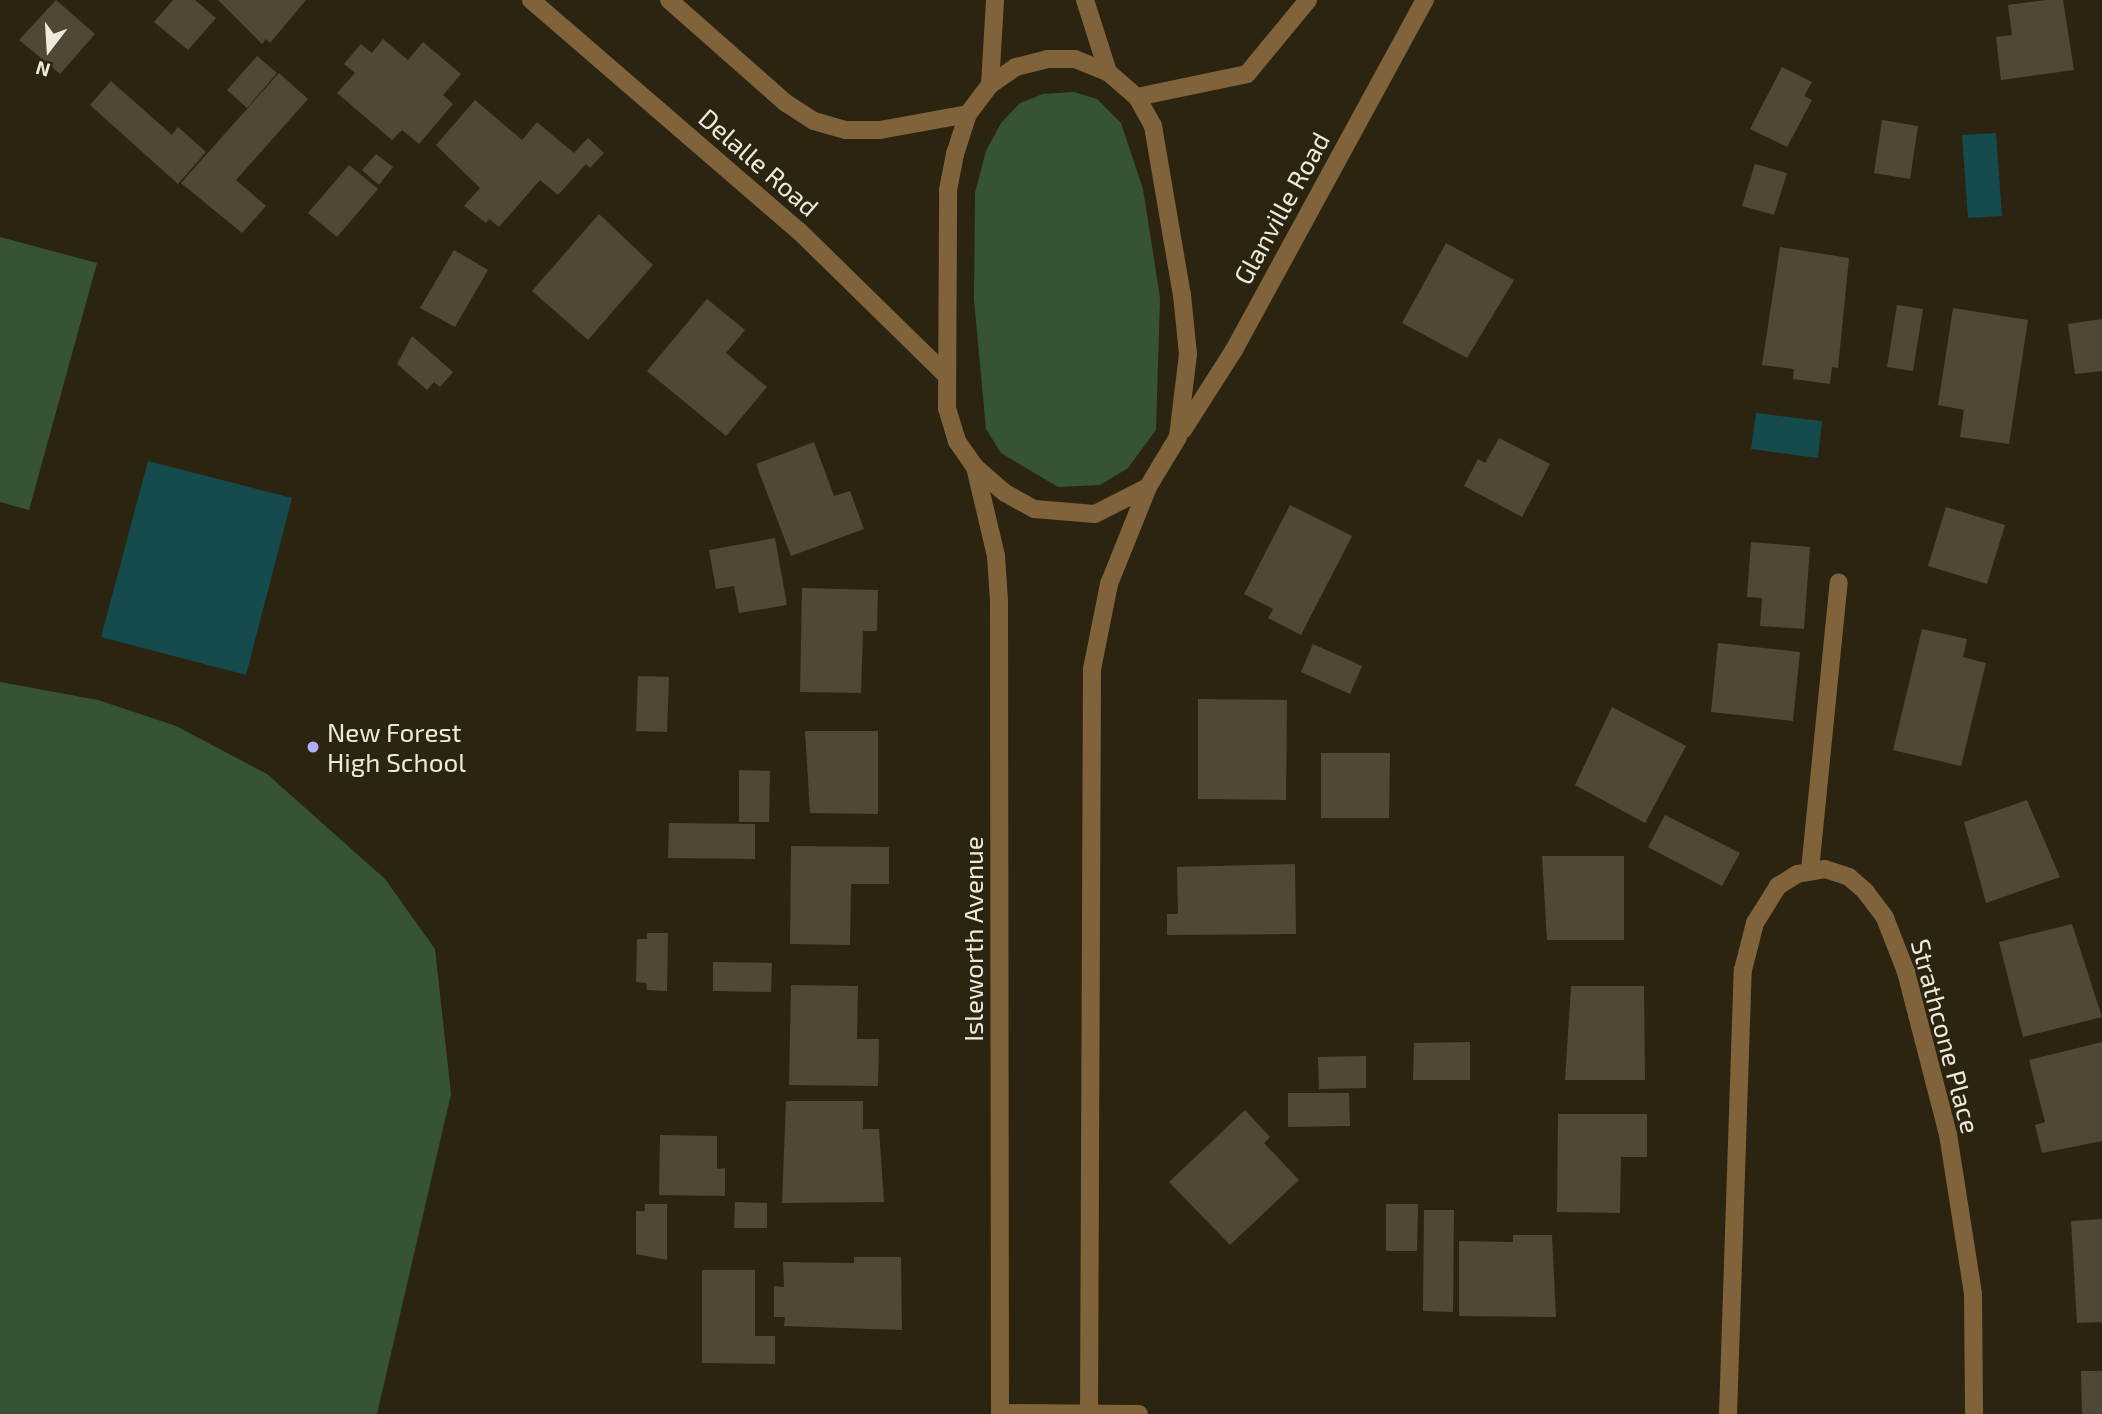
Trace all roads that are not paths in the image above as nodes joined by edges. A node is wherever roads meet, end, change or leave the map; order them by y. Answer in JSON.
{"nodes":[{"id":1,"x":531,"y":0,"type":"edge"},
{"id":2,"x":669,"y":0,"type":"edge"},
{"id":3,"x":995,"y":0,"type":"edge"},
{"id":4,"x":1085,"y":0,"type":"edge"},
{"id":5,"x":1308,"y":0,"type":"edge"},
{"id":6,"x":1425,"y":0,"type":"edge"},
{"id":7,"x":1108,"y":72,"type":"junction"},
{"id":8,"x":990,"y":85,"type":"junction"},
{"id":9,"x":1137,"y":97,"type":"junction"},
{"id":10,"x":968,"y":114,"type":"junction"},
{"id":11,"x":944,"y":373,"type":"junction"},
{"id":12,"x":1178,"y":438,"type":"junction"},
{"id":13,"x":975,"y":467,"type":"junction"},
{"id":14,"x":1147,"y":487,"type":"junction"},
{"id":15,"x":1839,"y":582,"type":"dead end"},
{"id":16,"x":1810,"y":870,"type":"junction"},
{"id":17,"x":1000,"y":1414,"type":"edge"},
{"id":18,"x":1088,"y":1414,"type":"edge"},
{"id":19,"x":1139,"y":1414,"type":"edge"},
{"id":20,"x":1728,"y":1414,"type":"edge"},
{"id":21,"x":1974,"y":1414,"type":"edge"}],
"edges":[{"from":1,"to":11,"type":"street","name":"Delalle Road"},
{"from":2,"to":10,"type":"street"},
{"from":3,"to":8,"type":"street"},
{"from":4,"to":7,"type":"street"},
{"from":5,"to":9,"type":"street"},
{"from":6,"to":12,"type":"street","name":"Glanville Road"},
{"from":7,"to":8,"type":"street"},
{"from":7,"to":9,"type":"street"},
{"from":8,"to":10,"type":"street"},
{"from":9,"to":12,"type":"street"},
{"from":10,"to":11,"type":"street"},
{"from":11,"to":13,"type":"street"},
{"from":12,"to":14,"type":"street","name":"Glanville Road"},
{"from":13,"to":14,"type":"street"},
{"from":13,"to":17,"type":"street","name":"Isleworth Avenue"},
{"from":14,"to":18,"type":"street"},
{"from":15,"to":16,"type":"street"},
{"from":16,"to":20,"type":"street"},
{"from":16,"to":21,"type":"street","name":"Strathcone Place"},
{"from":17,"to":18,"type":"street"},
{"from":18,"to":19,"type":"street"}]}
